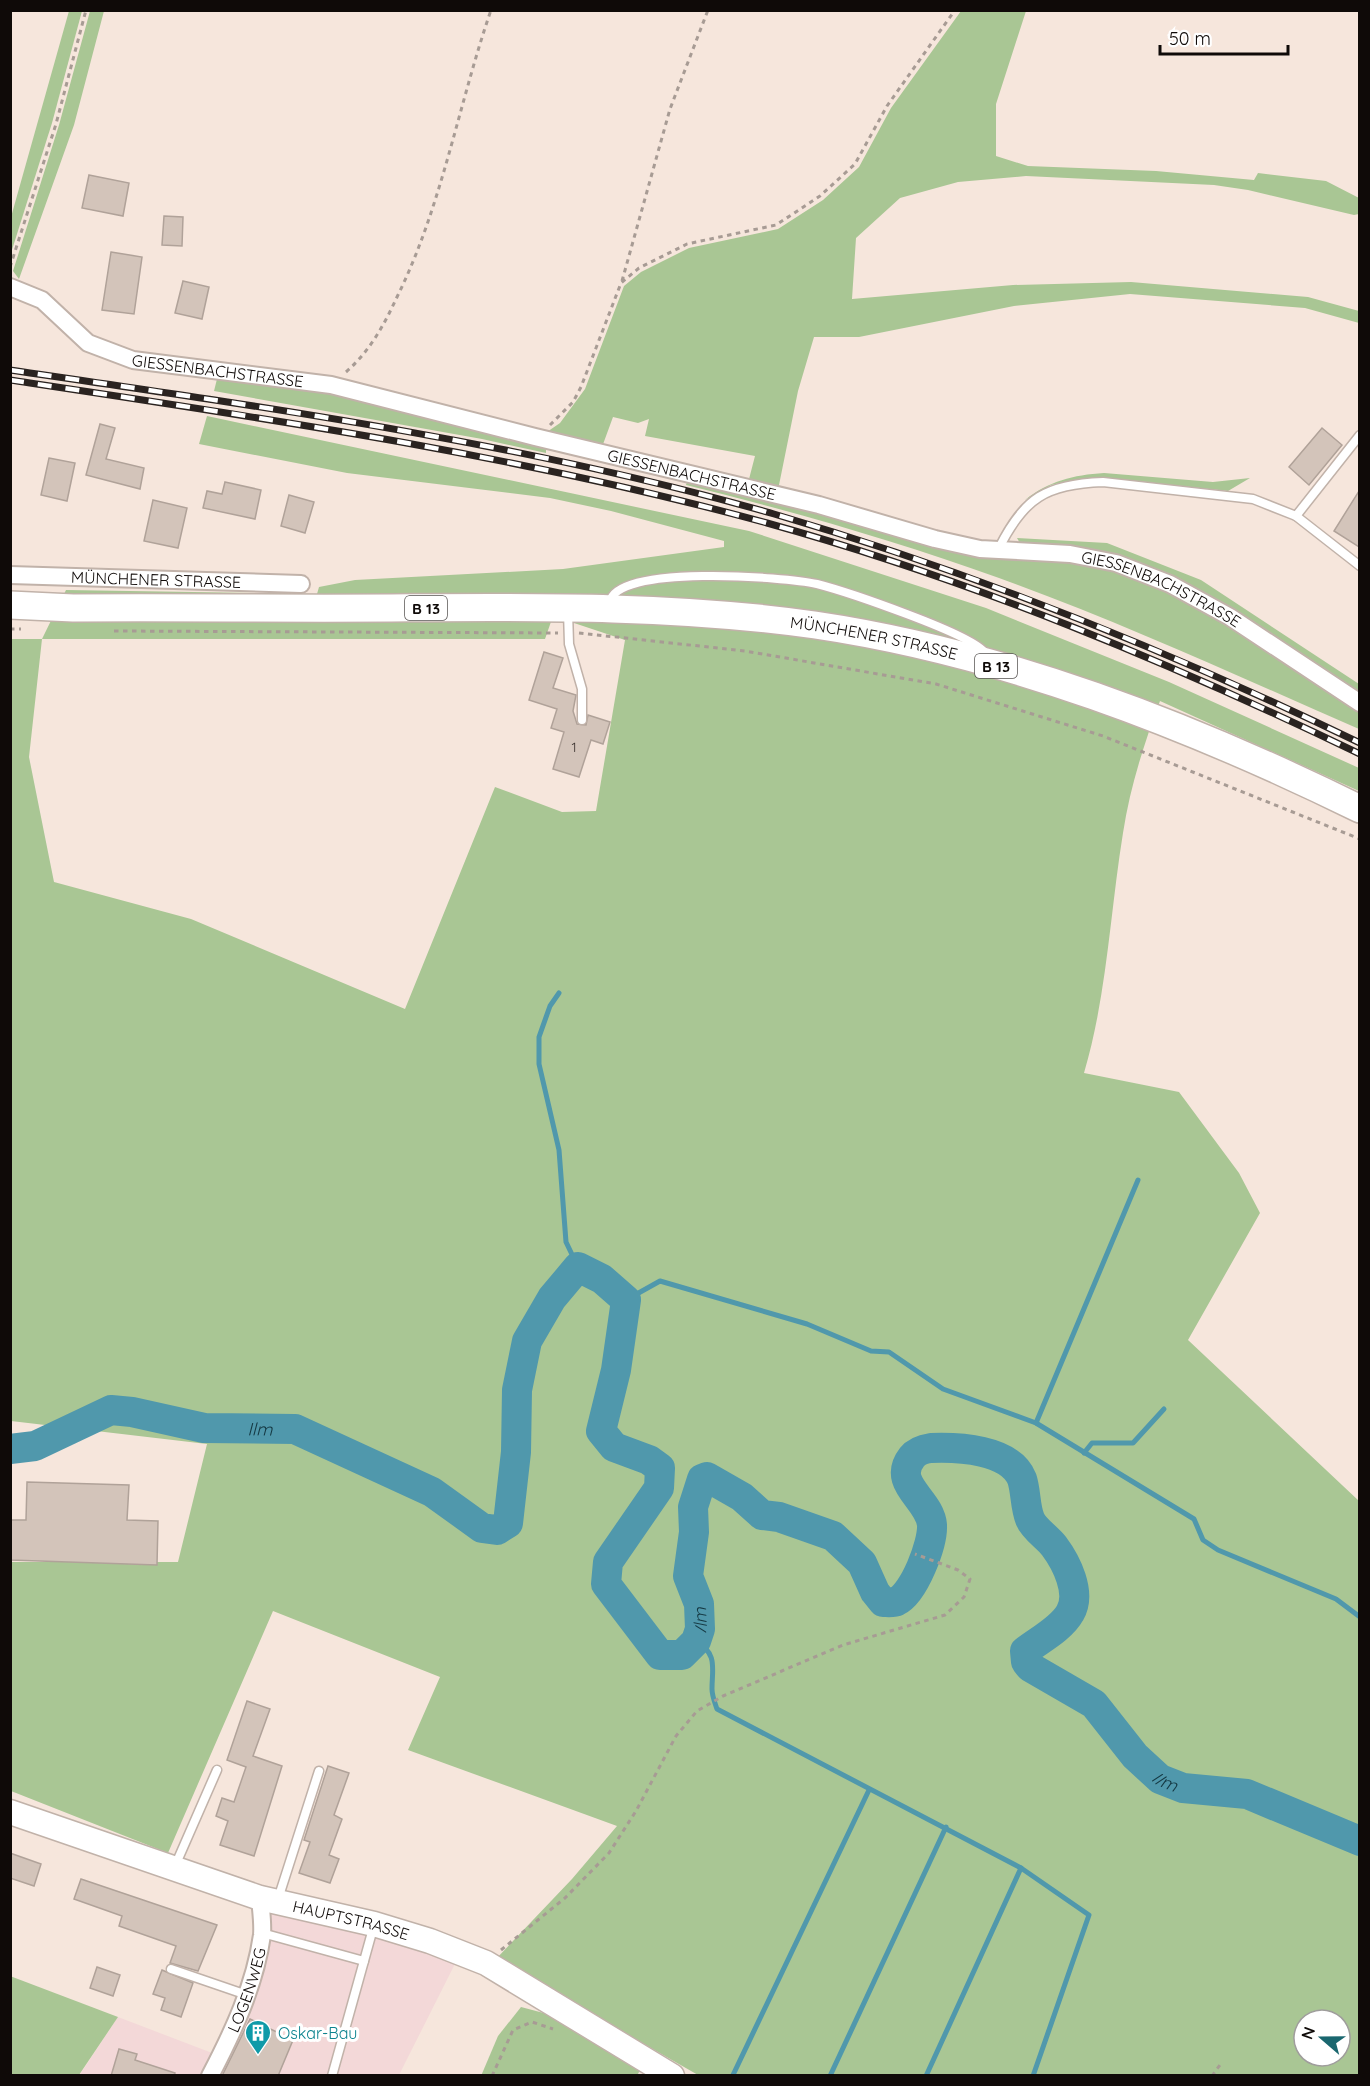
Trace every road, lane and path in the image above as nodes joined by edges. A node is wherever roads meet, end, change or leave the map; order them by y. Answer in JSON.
{"nodes":[{"id":1,"x":86,"y":10,"type":"edge"},
{"id":2,"x":491,"y":10,"type":"edge"},
{"id":3,"x":708,"y":10,"type":"edge"},
{"id":4,"x":955,"y":10,"type":"edge"},
{"id":5,"x":10,"y":267,"type":"edge"},
{"id":6,"x":621,"y":283,"type":"junction"},
{"id":7,"x":10,"y":287,"type":"edge"},
{"id":8,"x":332,"y":385,"type":"junction"},
{"id":9,"x":1359,"y":435,"type":"edge"},
{"id":10,"x":535,"y":437,"type":"junction"},
{"id":11,"x":1296,"y":516,"type":"junction"},
{"id":12,"x":999,"y":549,"type":"junction"},
{"id":13,"x":1359,"y":566,"type":"edge"},
{"id":14,"x":10,"y":575,"type":"edge"},
{"id":15,"x":301,"y":584,"type":"dead end"},
{"id":16,"x":10,"y":605,"type":"edge"},
{"id":17,"x":610,"y":609,"type":"junction"},
{"id":18,"x":568,"y":621,"type":"junction"},
{"id":19,"x":10,"y":629,"type":"edge"},
{"id":20,"x":22,"y":629,"type":"dead end"},
{"id":21,"x":106,"y":631,"type":"dead end"},
{"id":22,"x":984,"y":662,"type":"junction"},
{"id":23,"x":1359,"y":703,"type":"edge"},
{"id":24,"x":582,"y":720,"type":"dead end"},
{"id":25,"x":1359,"y":809,"type":"edge"},
{"id":26,"x":1359,"y":839,"type":"edge"},
{"id":27,"x":915,"y":1554,"type":"dead end"},
{"id":28,"x":217,"y":1770,"type":"dead end"},
{"id":29,"x":319,"y":1771,"type":"dead end"},
{"id":30,"x":10,"y":1812,"type":"edge"},
{"id":31,"x":173,"y":1869,"type":"junction"},
{"id":32,"x":268,"y":1900,"type":"junction"},
{"id":33,"x":374,"y":1924,"type":"junction"},
{"id":34,"x":262,"y":1933,"type":"junction"},
{"id":35,"x":364,"y":1960,"type":"junction"},
{"id":36,"x":486,"y":1963,"type":"junction"},
{"id":37,"x":171,"y":1969,"type":"dead end"},
{"id":38,"x":247,"y":1995,"type":"junction"},
{"id":39,"x":555,"y":2029,"type":"dead end"},
{"id":40,"x":1222,"y":2062,"type":"dead end"},
{"id":41,"x":210,"y":2076,"type":"edge"},
{"id":42,"x":332,"y":2076,"type":"edge"},
{"id":43,"x":492,"y":2076,"type":"edge"},
{"id":44,"x":672,"y":2076,"type":"edge"},
{"id":45,"x":1212,"y":2076,"type":"edge"}],
"edges":[{"from":1,"to":5,"type":"path"},
{"from":2,"to":8,"type":"path"},
{"from":3,"to":6,"type":"path"},
{"from":4,"to":6,"type":"path"},
{"from":6,"to":10,"type":"path"},
{"from":7,"to":8,"type":"street","name":"GIESSENBACHSTRASSE"},
{"from":8,"to":10,"type":"street","name":"GIESSENBACHSTRASSE"},
{"from":9,"to":11,"type":"lane"},
{"from":10,"to":12,"type":"street","name":"GIESSENBACHSTRASSE"},
{"from":11,"to":12,"type":"lane"},
{"from":11,"to":13,"type":"lane"},
{"from":12,"to":23,"type":"street","name":"GIESSENBACHSTRASSE"},
{"from":14,"to":15,"type":"street","name":"MÜNCHENER STRASSE"},
{"from":16,"to":18,"type":"main road","number":"B 13"},
{"from":17,"to":18,"type":"main road","number":"B 13"},
{"from":17,"to":22,"type":"main road","name":"MÜNCHENER STRASSE","number":"B 13"},
{"from":17,"to":22,"type":"lane"},
{"from":18,"to":21,"type":"path"},
{"from":18,"to":24,"type":"lane"},
{"from":18,"to":26,"type":"path"},
{"from":19,"to":20,"type":"path"},
{"from":22,"to":25,"type":"main road","name":"MÜNCHENER STRASSE","number":"B 13"},
{"from":27,"to":36,"type":"path"},
{"from":28,"to":31,"type":"lane"},
{"from":29,"to":32,"type":"lane"},
{"from":30,"to":31,"type":"street","name":"HAUPTSTRASSE"},
{"from":31,"to":32,"type":"street","name":"HAUPTSTRASSE"},
{"from":32,"to":33,"type":"street","name":"HAUPTSTRASSE"},
{"from":32,"to":34,"type":"street","name":"LOGENWEG"},
{"from":33,"to":35,"type":"lane"},
{"from":33,"to":36,"type":"street","name":"HAUPTSTRASSE"},
{"from":34,"to":35,"type":"lane"},
{"from":34,"to":38,"type":"street","name":"LOGENWEG"},
{"from":35,"to":42,"type":"lane"},
{"from":36,"to":44,"type":"street","name":"HAUPTSTRASSE"},
{"from":37,"to":38,"type":"lane"},
{"from":38,"to":41,"type":"street","name":"LOGENWEG"},
{"from":39,"to":43,"type":"path"},
{"from":40,"to":45,"type":"path"}]}
